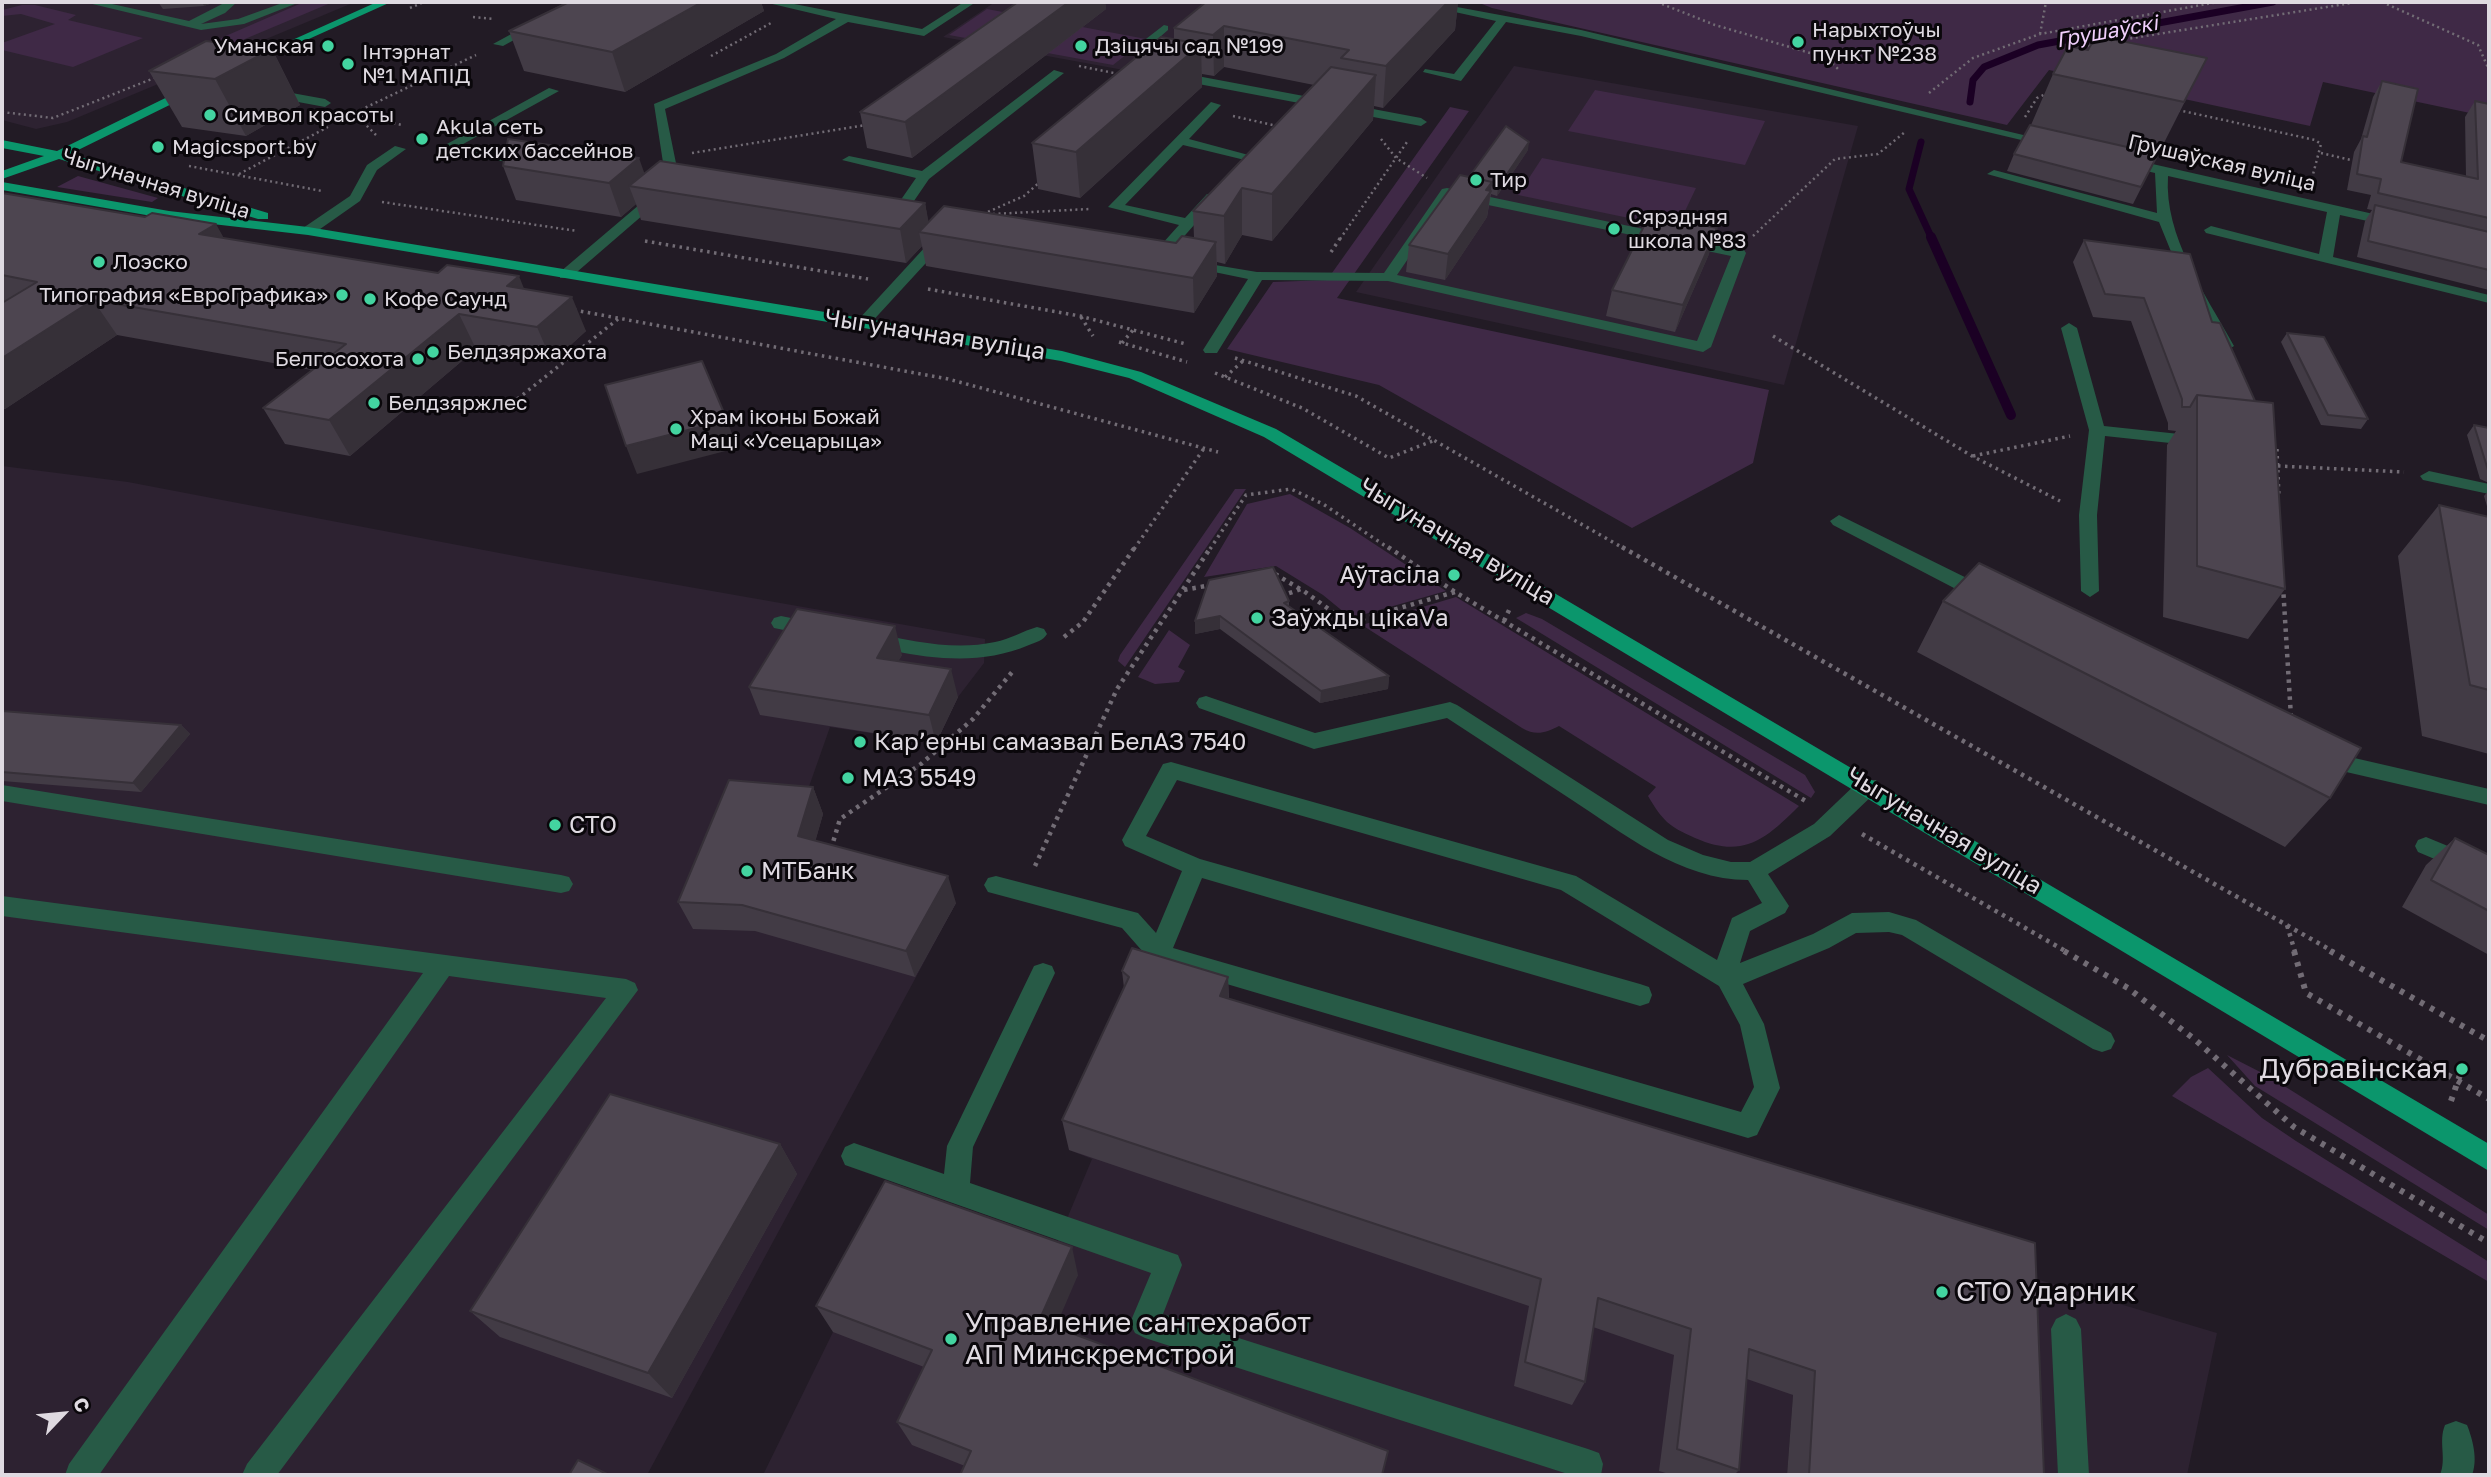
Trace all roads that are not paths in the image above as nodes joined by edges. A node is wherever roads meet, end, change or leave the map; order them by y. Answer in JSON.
{"nodes":[{"id":1,"x":127,"y":2,"type":"edge"},
{"id":2,"x":232,"y":2,"type":"edge"},
{"id":3,"x":295,"y":2,"type":"edge"},
{"id":4,"x":386,"y":2,"type":"edge"},
{"id":5,"x":578,"y":2,"type":"edge"},
{"id":6,"x":769,"y":2,"type":"edge"},
{"id":7,"x":971,"y":2,"type":"edge"},
{"id":8,"x":1414,"y":2,"type":"edge"},
{"id":9,"x":103,"y":4,"type":"edge"},
{"id":10,"x":1452,"y":5,"type":"edge"},
{"id":11,"x":846,"y":18,"type":"junction"},
{"id":12,"x":1504,"y":18,"type":"junction"},
{"id":13,"x":187,"y":25,"type":"junction"},
{"id":14,"x":1164,"y":28,"type":"dead end"},
{"id":15,"x":545,"y":34,"type":"edge"},
{"id":16,"x":511,"y":38,"type":"junction"},
{"id":17,"x":499,"y":44,"type":"road end"},
{"id":18,"x":230,"y":71,"type":"edge"},
{"id":19,"x":1429,"y":72,"type":"dead end"},
{"id":20,"x":1058,"y":73,"type":"dead end"},
{"id":21,"x":252,"y":90,"type":"edge"},
{"id":22,"x":553,"y":91,"type":"dead end"},
{"id":23,"x":326,"y":103,"type":"road end"},
{"id":24,"x":1212,"y":108,"type":"road end"},
{"id":25,"x":1422,"y":122,"type":"road end"},
{"id":26,"x":1277,"y":126,"type":"edge"},
{"id":27,"x":1180,"y":141,"type":"junction"},
{"id":28,"x":2,"y":144,"type":"edge"},
{"id":29,"x":2069,"y":148,"type":"edge"},
{"id":30,"x":400,"y":149,"type":"road end"},
{"id":31,"x":35,"y":150,"type":"junction"},
{"id":32,"x":59,"y":155,"type":"junction"},
{"id":33,"x":2109,"y":158,"type":"edge"},
{"id":34,"x":849,"y":160,"type":"dead end"},
{"id":35,"x":551,"y":165,"type":"edge"},
{"id":36,"x":2162,"y":170,"type":"junction"},
{"id":37,"x":2,"y":172,"type":"edge"},
{"id":38,"x":1994,"y":174,"type":"dead end"},
{"id":39,"x":924,"y":176,"type":"junction"},
{"id":40,"x":1223,"y":185,"type":"edge"},
{"id":41,"x":2,"y":186,"type":"edge"},
{"id":42,"x":2334,"y":209,"type":"junction"},
{"id":43,"x":897,"y":214,"type":"edge"},
{"id":44,"x":2166,"y":220,"type":"junction"},
{"id":45,"x":943,"y":222,"type":"edge"},
{"id":46,"x":1188,"y":223,"type":"junction"},
{"id":47,"x":2405,"y":225,"type":"edge"},
{"id":48,"x":2211,"y":230,"type":"dead end"},
{"id":49,"x":309,"y":231,"type":"junction"},
{"id":50,"x":2325,"y":260,"type":"junction"},
{"id":51,"x":565,"y":275,"type":"junction"},
{"id":52,"x":1257,"y":275,"type":"junction"},
{"id":53,"x":1388,"y":276,"type":"junction"},
{"id":54,"x":2489,"y":299,"type":"edge"},
{"id":55,"x":863,"y":323,"type":"junction"},
{"id":56,"x":2069,"y":328,"type":"dead end"},
{"id":57,"x":1211,"y":350,"type":"road end"},
{"id":58,"x":2235,"y":365,"type":"edge"},
{"id":59,"x":2097,"y":430,"type":"junction"},
{"id":60,"x":2221,"y":443,"type":"edge"},
{"id":61,"x":2428,"y":476,"type":"road end"},
{"id":62,"x":2489,"y":489,"type":"edge"},
{"id":63,"x":1839,"y":521,"type":"dead end"},
{"id":64,"x":2090,"y":591,"type":"dead end"},
{"id":65,"x":1999,"y":603,"type":"edge"},
{"id":66,"x":781,"y":623,"type":"dead end"},
{"id":67,"x":1037,"y":634,"type":"dead end"},
{"id":68,"x":1206,"y":703,"type":"dead end"},
{"id":69,"x":2295,"y":753,"type":"edge"},
{"id":70,"x":1868,"y":786,"type":"junction"},
{"id":71,"x":2,"y":793,"type":"edge"},
{"id":72,"x":2489,"y":797,"type":"edge"},
{"id":73,"x":2426,"y":846,"type":"dead end"},
{"id":74,"x":1195,"y":867,"type":"junction"},
{"id":75,"x":1754,"y":871,"type":"junction"},
{"id":76,"x":2489,"y":873,"type":"edge"},
{"id":77,"x":561,"y":884,"type":"dead end"},
{"id":78,"x":996,"y":885,"type":"dead end"},
{"id":79,"x":2,"y":906,"type":"edge"},
{"id":80,"x":1158,"y":954,"type":"junction"},
{"id":81,"x":443,"y":965,"type":"junction"},
{"id":82,"x":1043,"y":973,"type":"dead end"},
{"id":83,"x":1726,"y":978,"type":"junction"},
{"id":84,"x":1640,"y":995,"type":"dead end"},
{"id":85,"x":2102,"y":1041,"type":"dead end"},
{"id":86,"x":854,"y":1156,"type":"dead end"},
{"id":87,"x":2489,"y":1158,"type":"edge"},
{"id":88,"x":956,"y":1192,"type":"junction"},
{"id":89,"x":2066,"y":1328,"type":"dead end"},
{"id":90,"x":2456,"y":1436,"type":"dead end"},
{"id":91,"x":80,"y":1475,"type":"edge"},
{"id":92,"x":258,"y":1475,"type":"edge"},
{"id":93,"x":1586,"y":1475,"type":"edge"},
{"id":94,"x":2074,"y":1475,"type":"edge"},
{"id":95,"x":2456,"y":1475,"type":"edge"}],
"edges":[{"from":1,"to":9,"type":"street"},
{"from":2,"to":13,"type":"street"},
{"from":3,"to":13,"type":"street"},
{"from":4,"to":18,"type":"main road"},
{"from":5,"to":16,"type":"street"},
{"from":6,"to":11,"type":"street"},
{"from":7,"to":11,"type":"street"},
{"from":8,"to":10,"type":"street"},
{"from":9,"to":13,"type":"street"},
{"from":10,"to":12,"type":"street"},
{"from":11,"to":51,"type":"street"},
{"from":12,"to":19,"type":"street"},
{"from":12,"to":29,"type":"street"},
{"from":14,"to":25,"type":"street"},
{"from":15,"to":16,"type":"street"},
{"from":16,"to":17,"type":"street"},
{"from":20,"to":39,"type":"street"},
{"from":21,"to":23,"type":"street"},
{"from":22,"to":35,"type":"street"},
{"from":24,"to":27,"type":"street"},
{"from":26,"to":27,"type":"street"},
{"from":27,"to":46,"type":"street"},
{"from":28,"to":31,"type":"main road","name":"Чыгуначная вуліца"},
{"from":30,"to":49,"type":"street"},
{"from":31,"to":32,"type":"main road","name":"Чыгуначная вуліца"},
{"from":31,"to":32,"type":"main road"},
{"from":31,"to":37,"type":"main road"},
{"from":32,"to":37,"type":"main road"},
{"from":32,"to":49,"type":"main road","name":"Чыгуначная вуліца"},
{"from":33,"to":36,"type":"street","name":"Грушаўская вуліца"},
{"from":34,"to":39,"type":"street"},
{"from":36,"to":42,"type":"street","name":"Грушаўская вуліца"},
{"from":36,"to":44,"type":"street"},
{"from":38,"to":44,"type":"street"},
{"from":39,"to":43,"type":"street"},
{"from":40,"to":46,"type":"street"},
{"from":41,"to":49,"type":"main road","name":"Чыгуначная вуліца"},
{"from":42,"to":47,"type":"street","name":"Грушаўская вуліца"},
{"from":42,"to":50,"type":"street"},
{"from":44,"to":58,"type":"street"},
{"from":45,"to":55,"type":"street"},
{"from":46,"to":52,"type":"street"},
{"from":48,"to":50,"type":"street"},
{"from":49,"to":51,"type":"main road","name":"Чыгуначная вуліца"},
{"from":50,"to":54,"type":"street"},
{"from":51,"to":55,"type":"main road","name":"Чыгуначная вуліца"},
{"from":52,"to":53,"type":"street"},
{"from":52,"to":57,"type":"street"},
{"from":53,"to":53,"type":"street"},
{"from":55,"to":70,"type":"main road","name":"Чыгуначная вуліца"},
{"from":56,"to":59,"type":"street"},
{"from":59,"to":60,"type":"street"},
{"from":59,"to":64,"type":"street"},
{"from":61,"to":62,"type":"street"},
{"from":63,"to":65,"type":"street"},
{"from":66,"to":67,"type":"street"},
{"from":68,"to":75,"type":"street"},
{"from":69,"to":72,"type":"street"},
{"from":70,"to":75,"type":"street"},
{"from":70,"to":87,"type":"main road","name":"Чыгуначная вуліца"},
{"from":71,"to":77,"type":"street"},
{"from":73,"to":76,"type":"street"},
{"from":74,"to":80,"type":"street"},
{"from":74,"to":83,"type":"street"},
{"from":74,"to":84,"type":"street"},
{"from":75,"to":83,"type":"street"},
{"from":78,"to":80,"type":"street"},
{"from":79,"to":81,"type":"street"},
{"from":80,"to":83,"type":"street"},
{"from":81,"to":91,"type":"street"},
{"from":81,"to":92,"type":"street"},
{"from":82,"to":88,"type":"street"},
{"from":83,"to":85,"type":"street"},
{"from":86,"to":88,"type":"street"},
{"from":88,"to":93,"type":"street"},
{"from":89,"to":94,"type":"street"},
{"from":90,"to":95,"type":"street"}]}
